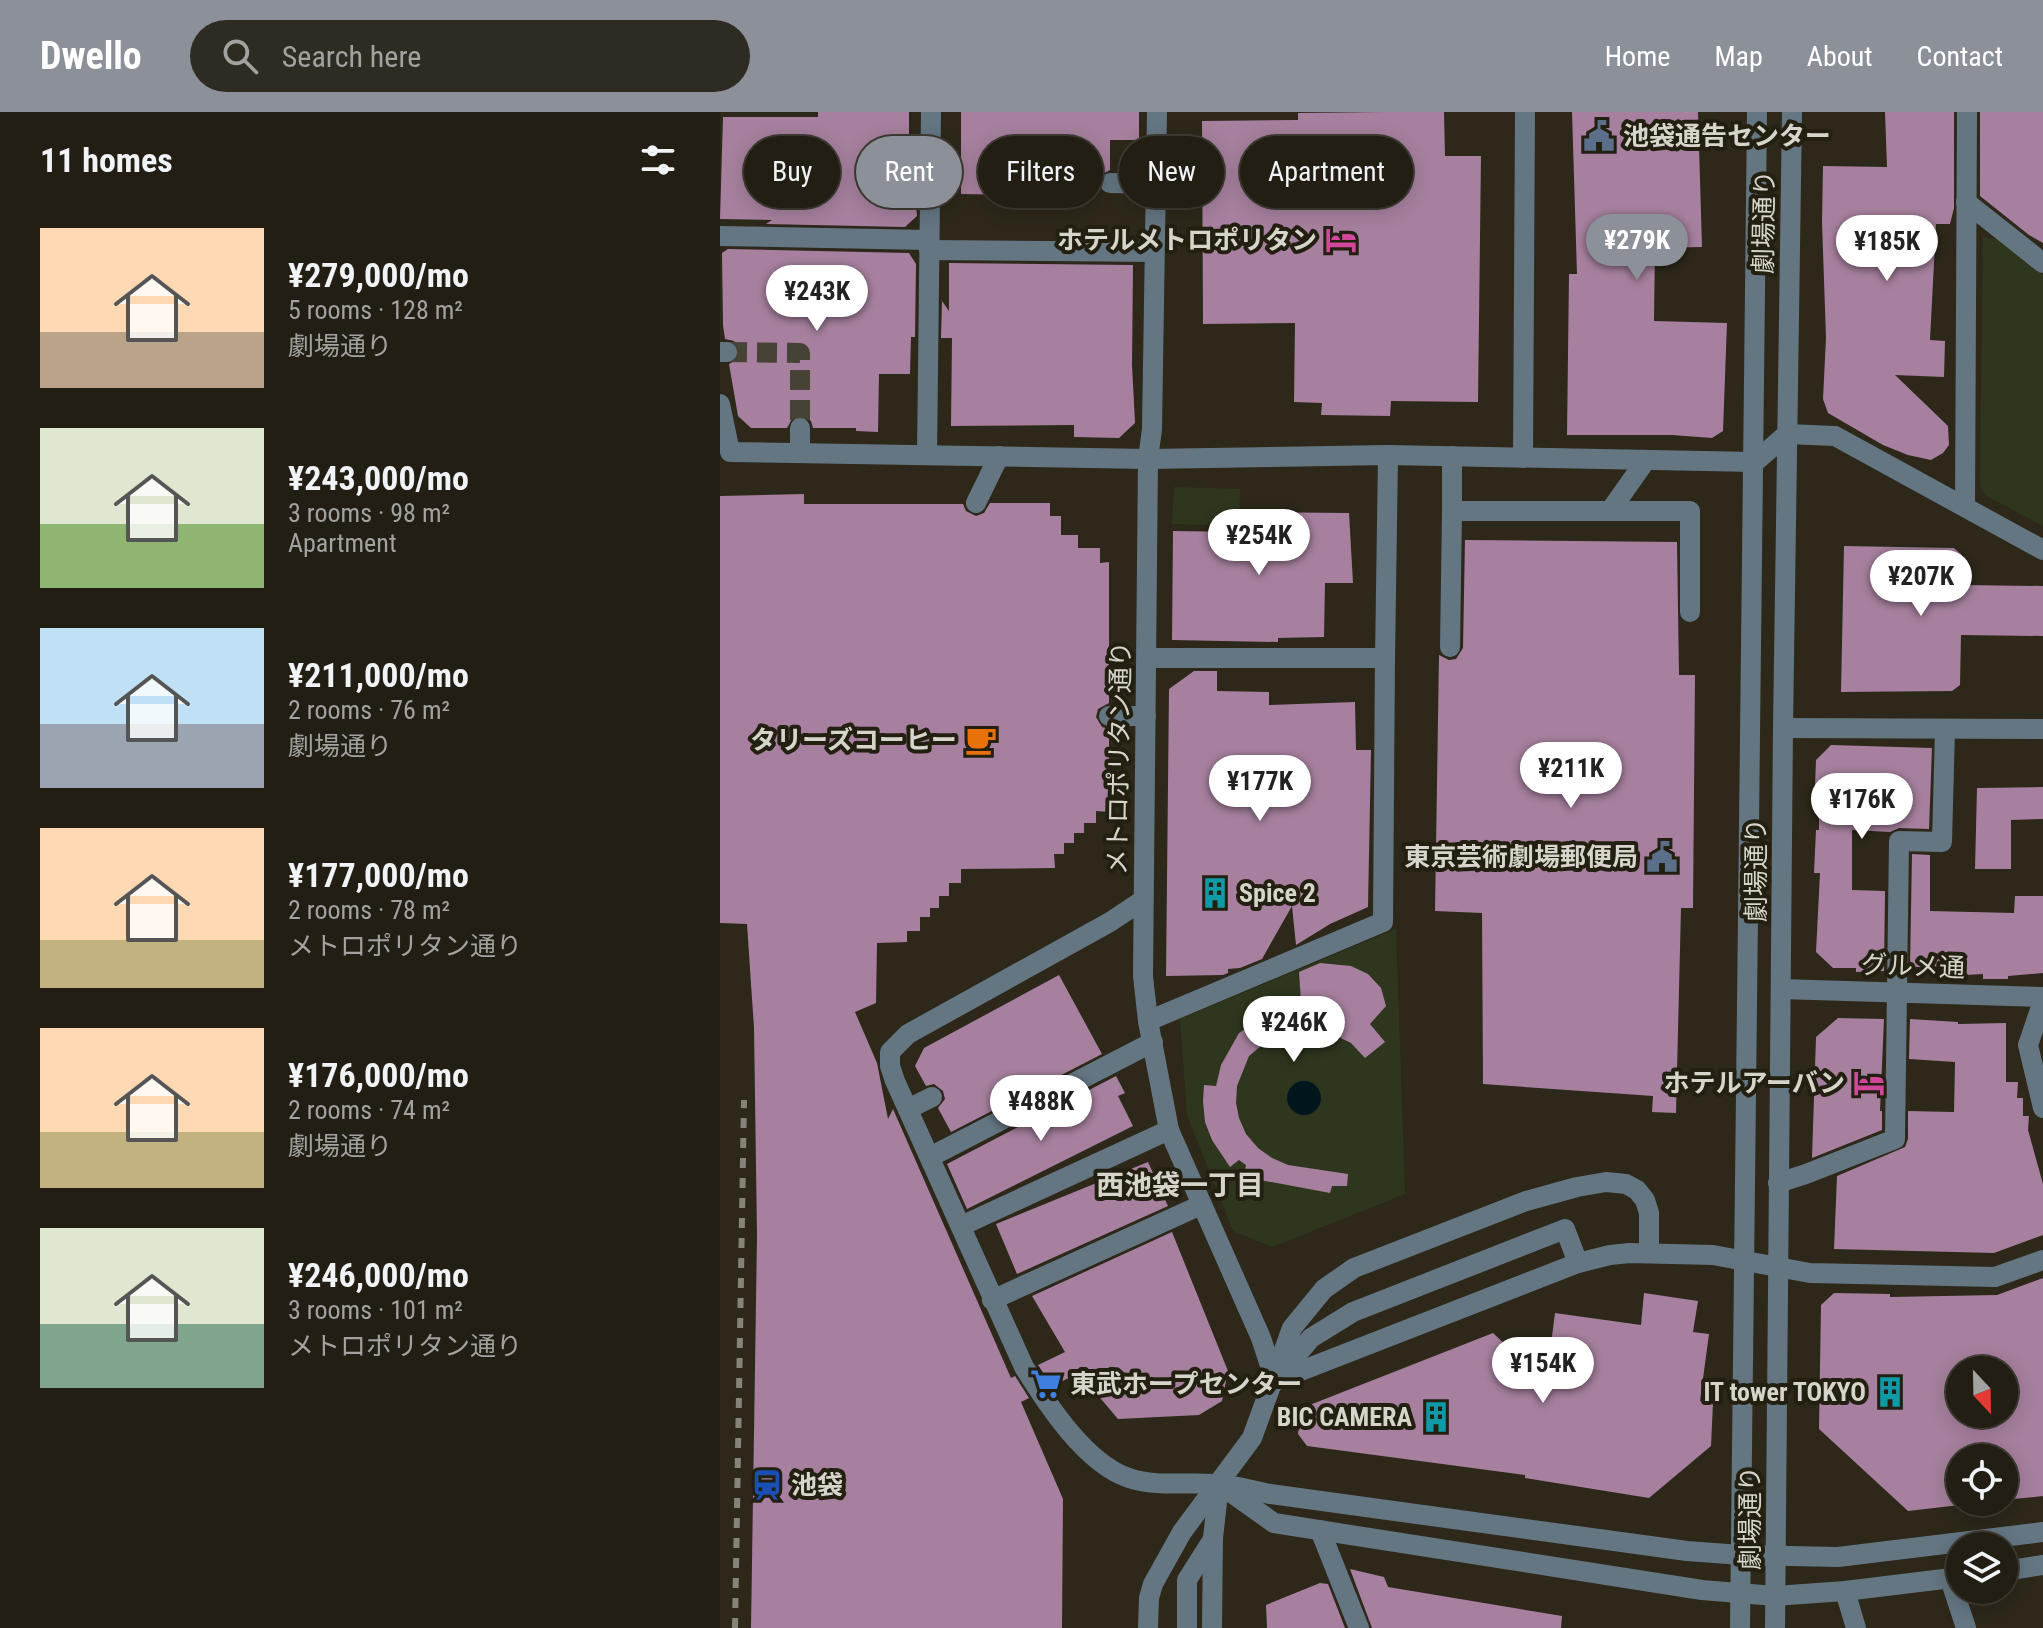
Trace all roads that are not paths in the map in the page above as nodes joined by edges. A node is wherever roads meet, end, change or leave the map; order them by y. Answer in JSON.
{"nodes":[{"id":1,"x":931,"y":112,"type":"edge"},
{"id":2,"x":1157,"y":112,"type":"edge"},
{"id":3,"x":1525,"y":112,"type":"edge"},
{"id":4,"x":1757,"y":112,"type":"edge"},
{"id":5,"x":1792,"y":112,"type":"edge"},
{"id":6,"x":1967,"y":112,"type":"edge"},
{"id":7,"x":1156,"y":136,"type":"edge"},
{"id":8,"x":1110,"y":183,"type":"dead end"},
{"id":9,"x":1119,"y":183,"type":"edge"},
{"id":10,"x":1966,"y":202,"type":"junction"},
{"id":11,"x":1155,"y":208,"type":"edge"},
{"id":12,"x":720,"y":236,"type":"edge"},
{"id":13,"x":929,"y":245,"type":"junction"},
{"id":14,"x":1154,"y":252,"type":"junction"},
{"id":15,"x":2043,"y":263,"type":"edge"},
{"id":16,"x":720,"y":404,"type":"edge"},
{"id":17,"x":800,"y":428,"type":"tunnel mouth"},
{"id":18,"x":1787,"y":434,"type":"junction"},
{"id":19,"x":800,"y":453,"type":"junction"},
{"id":20,"x":927,"y":455,"type":"junction"},
{"id":21,"x":1388,"y":455,"type":"junction"},
{"id":22,"x":999,"y":456,"type":"junction"},
{"id":23,"x":1452,"y":456,"type":"junction"},
{"id":24,"x":1523,"y":458,"type":"junction"},
{"id":25,"x":1148,"y":459,"type":"junction"},
{"id":26,"x":1646,"y":460,"type":"junction"},
{"id":27,"x":1755,"y":462,"type":"junction"},
{"id":28,"x":976,"y":503,"type":"dead end"},
{"id":29,"x":1965,"y":506,"type":"junction"},
{"id":30,"x":1452,"y":511,"type":"junction"},
{"id":31,"x":1610,"y":511,"type":"junction"},
{"id":32,"x":2043,"y":550,"type":"edge"},
{"id":33,"x":1690,"y":612,"type":"dead end"},
{"id":34,"x":1450,"y":647,"type":"dead end"},
{"id":35,"x":1147,"y":658,"type":"junction"},
{"id":36,"x":1385,"y":658,"type":"junction"},
{"id":37,"x":1109,"y":716,"type":"dead end"},
{"id":38,"x":1146,"y":716,"type":"junction"},
{"id":39,"x":1783,"y":728,"type":"junction"},
{"id":40,"x":2043,"y":729,"type":"edge"},
{"id":41,"x":1945,"y":730,"type":"junction"},
{"id":42,"x":1145,"y":830,"type":"junction"},
{"id":43,"x":1166,"y":831,"type":"dead end"},
{"id":44,"x":1143,"y":900,"type":"junction"},
{"id":45,"x":1781,"y":989,"type":"junction"},
{"id":46,"x":1895,"y":991,"type":"junction"},
{"id":47,"x":2043,"y":999,"type":"edge"},
{"id":48,"x":1148,"y":1021,"type":"junction"},
{"id":49,"x":1153,"y":1042,"type":"junction"},
{"id":50,"x":932,"y":1097,"type":"dead end"},
{"id":51,"x":2043,"y":1108,"type":"edge"},
{"id":52,"x":908,"y":1109,"type":"junction"},
{"id":53,"x":1169,"y":1130,"type":"junction"},
{"id":54,"x":930,"y":1157,"type":"junction"},
{"id":55,"x":1778,"y":1183,"type":"junction"},
{"id":56,"x":1201,"y":1205,"type":"junction"},
{"id":57,"x":961,"y":1226,"type":"junction"},
{"id":58,"x":1649,"y":1253,"type":"junction"},
{"id":59,"x":2043,"y":1260,"type":"edge"},
{"id":60,"x":1745,"y":1261,"type":"junction"},
{"id":61,"x":1578,"y":1263,"type":"junction"},
{"id":62,"x":1778,"y":1267,"type":"junction"},
{"id":63,"x":992,"y":1300,"type":"junction"},
{"id":64,"x":1275,"y":1381,"type":"junction"},
{"id":65,"x":1219,"y":1484,"type":"junction"},
{"id":66,"x":1320,"y":1530,"type":"junction"},
{"id":67,"x":2043,"y":1532,"type":"edge"},
{"id":68,"x":1213,"y":1538,"type":"junction"},
{"id":69,"x":1741,"y":1555,"type":"junction"},
{"id":70,"x":1776,"y":1556,"type":"junction"},
{"id":71,"x":2043,"y":1565,"type":"edge"},
{"id":72,"x":2018,"y":1569,"type":"edge"},
{"id":73,"x":1946,"y":1579,"type":"edge"},
{"id":74,"x":1845,"y":1591,"type":"junction"},
{"id":75,"x":1741,"y":1593,"type":"junction"},
{"id":76,"x":1775,"y":1596,"type":"junction"},
{"id":77,"x":1961,"y":1604,"type":"edge"},
{"id":78,"x":1148,"y":1628,"type":"edge"},
{"id":79,"x":1187,"y":1628,"type":"edge"},
{"id":80,"x":1212,"y":1628,"type":"edge"},
{"id":81,"x":1359,"y":1628,"type":"edge"},
{"id":82,"x":1740,"y":1628,"type":"edge"},
{"id":83,"x":1747,"y":1628,"type":"edge"},
{"id":84,"x":1775,"y":1628,"type":"edge"},
{"id":85,"x":1856,"y":1628,"type":"edge"},
{"id":86,"x":1966,"y":1628,"type":"edge"}],
"edges":[{"from":1,"to":13,"type":"street"},
{"from":2,"to":7,"type":"street","name":"メトロポリタン通り"},
{"from":3,"to":24,"type":"street"},
{"from":4,"to":27,"type":"street","name":"劇場通り"},
{"from":5,"to":18,"type":"street","name":"劇場通り"},
{"from":6,"to":10,"type":"street"},
{"from":8,"to":9,"type":"street"},
{"from":10,"to":15,"type":"street"},
{"from":10,"to":29,"type":"street"},
{"from":11,"to":14,"type":"street","name":"メトロポリタン通り"},
{"from":12,"to":13,"type":"street"},
{"from":13,"to":14,"type":"street"},
{"from":13,"to":20,"type":"street"},
{"from":14,"to":25,"type":"street","name":"メトロポリタン通り"},
{"from":16,"to":19,"type":"street"},
{"from":17,"to":19,"type":"street"},
{"from":18,"to":27,"type":"street"},
{"from":18,"to":29,"type":"street"},
{"from":18,"to":39,"type":"street","name":"劇場通り"},
{"from":19,"to":20,"type":"street"},
{"from":20,"to":22,"type":"street"},
{"from":21,"to":23,"type":"street"},
{"from":21,"to":25,"type":"street"},
{"from":21,"to":36,"type":"street"},
{"from":22,"to":25,"type":"street"},
{"from":22,"to":28,"type":"street"},
{"from":23,"to":24,"type":"street"},
{"from":23,"to":30,"type":"street"},
{"from":24,"to":26,"type":"street"},
{"from":25,"to":35,"type":"street","name":"メトロポリタン通り"},
{"from":26,"to":27,"type":"street"},
{"from":26,"to":31,"type":"street"},
{"from":27,"to":60,"type":"street","name":"劇場通り"},
{"from":29,"to":32,"type":"street"},
{"from":30,"to":31,"type":"street"},
{"from":30,"to":34,"type":"street"},
{"from":31,"to":33,"type":"street"},
{"from":35,"to":36,"type":"street"},
{"from":35,"to":38,"type":"street","name":"メトロポリタン通り"},
{"from":36,"to":48,"type":"street"},
{"from":37,"to":38,"type":"street"},
{"from":38,"to":42,"type":"street","name":"メトロポリタン通り"},
{"from":39,"to":41,"type":"street"},
{"from":39,"to":45,"type":"street","name":"劇場通り"},
{"from":40,"to":41,"type":"street"},
{"from":41,"to":46,"type":"street"},
{"from":42,"to":43,"type":"street"},
{"from":42,"to":44,"type":"street","name":"メトロポリタン通り"},
{"from":44,"to":48,"type":"street","name":"メトロポリタン通り"},
{"from":44,"to":52,"type":"street"},
{"from":45,"to":46,"type":"street","name":"グルメ通"},
{"from":45,"to":55,"type":"street","name":"劇場通り"},
{"from":46,"to":47,"type":"street","name":"グルメ通"},
{"from":46,"to":55,"type":"street"},
{"from":47,"to":51,"type":"street"},
{"from":48,"to":49,"type":"street","name":"メトロポリタン通り"},
{"from":49,"to":53,"type":"street","name":"メトロポリタン通り"},
{"from":49,"to":54,"type":"street"},
{"from":50,"to":52,"type":"street"},
{"from":52,"to":54,"type":"street"},
{"from":53,"to":56,"type":"street","name":"メトロポリタン通り"},
{"from":53,"to":57,"type":"street"},
{"from":54,"to":57,"type":"street"},
{"from":55,"to":62,"type":"street","name":"劇場通り"},
{"from":56,"to":63,"type":"street"},
{"from":56,"to":64,"type":"street","name":"メトロポリタン通り"},
{"from":57,"to":63,"type":"street"},
{"from":58,"to":60,"type":"street"},
{"from":58,"to":61,"type":"street"},
{"from":58,"to":64,"type":"street"},
{"from":59,"to":62,"type":"street"},
{"from":60,"to":62,"type":"street"},
{"from":60,"to":69,"type":"street","name":"劇場通り"},
{"from":61,"to":64,"type":"street"},
{"from":61,"to":64,"type":"street"},
{"from":62,"to":70,"type":"street","name":"劇場通り"},
{"from":63,"to":65,"type":"street"},
{"from":64,"to":65,"type":"street"},
{"from":65,"to":66,"type":"street"},
{"from":65,"to":68,"type":"street"},
{"from":65,"to":69,"type":"street"},
{"from":65,"to":78,"type":"street"},
{"from":66,"to":75,"type":"street"},
{"from":66,"to":81,"type":"street"},
{"from":67,"to":70,"type":"street"},
{"from":68,"to":79,"type":"street"},
{"from":68,"to":80,"type":"street"},
{"from":69,"to":70,"type":"street"},
{"from":69,"to":75,"type":"street","name":"劇場通り"},
{"from":70,"to":76,"type":"street","name":"劇場通り"},
{"from":71,"to":72,"type":"street"},
{"from":73,"to":74,"type":"street"},
{"from":74,"to":76,"type":"street"},
{"from":74,"to":85,"type":"street"},
{"from":75,"to":76,"type":"street"},
{"from":75,"to":82,"type":"street","name":"劇場通り"},
{"from":76,"to":83,"type":"street"},
{"from":76,"to":84,"type":"street","name":"劇場通り"},
{"from":77,"to":86,"type":"street"}]}
